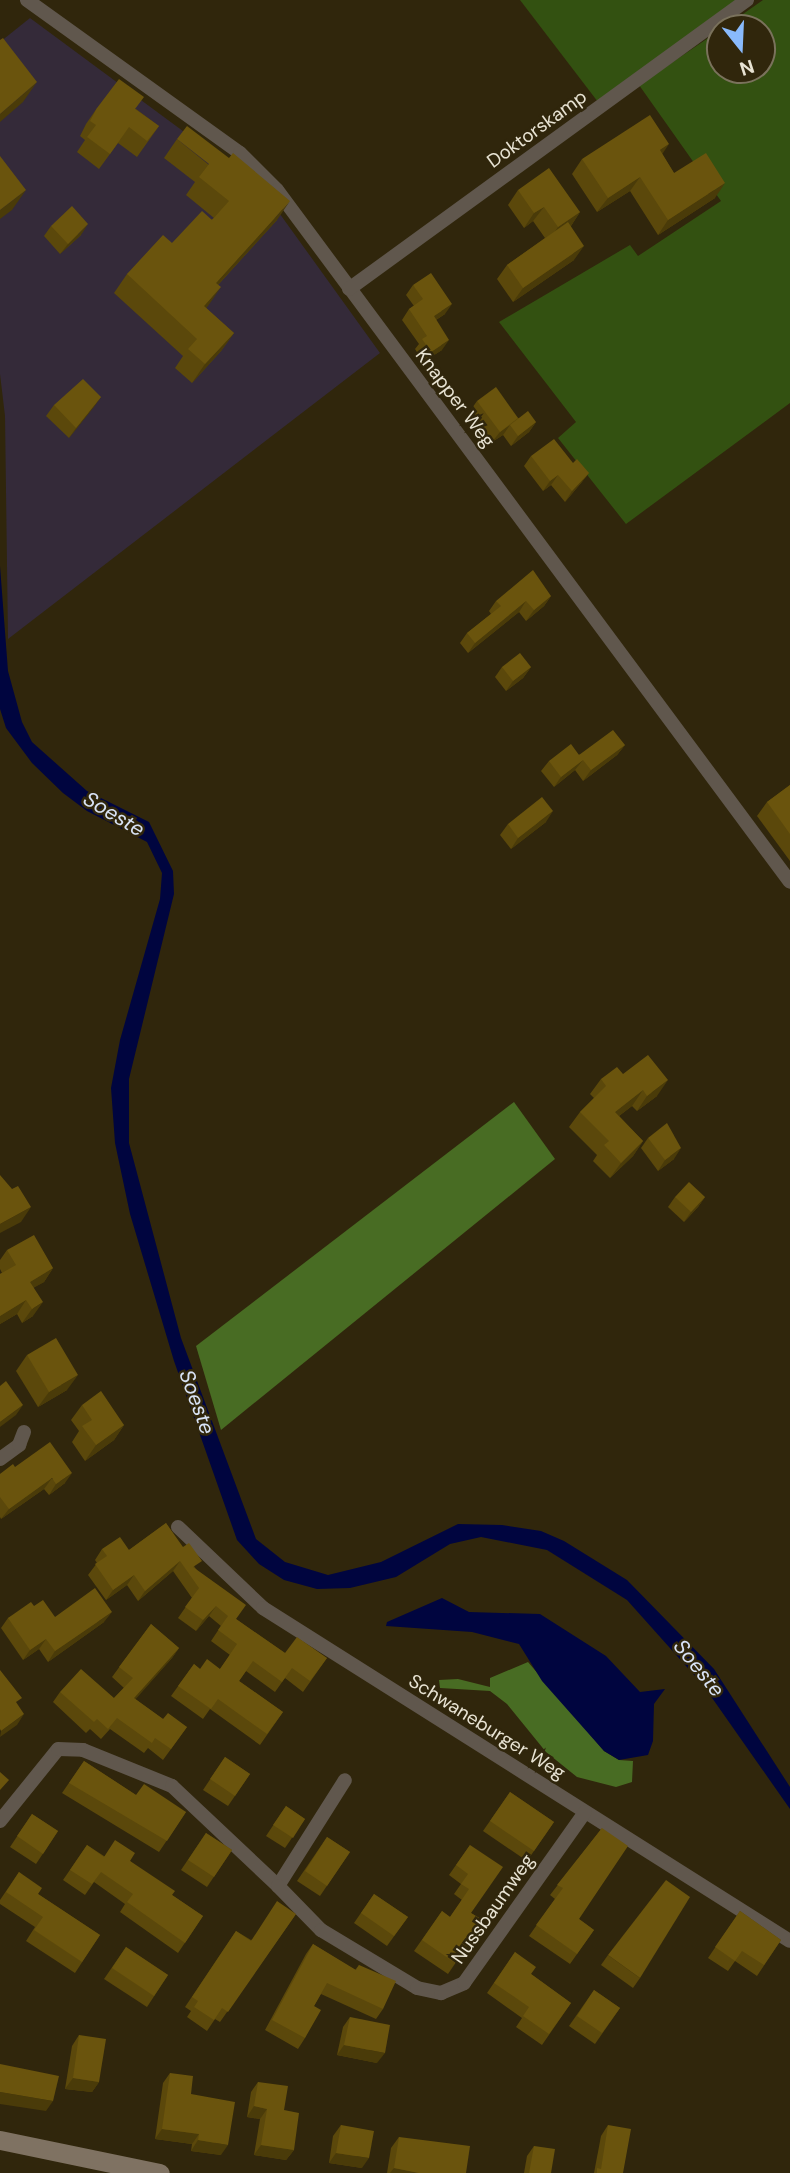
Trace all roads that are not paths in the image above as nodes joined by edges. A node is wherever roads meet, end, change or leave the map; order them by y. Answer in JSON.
{"nodes":[{"id":1,"x":27,"y":0,"type":"edge"},
{"id":2,"x":747,"y":0,"type":"edge"},
{"id":3,"x":349,"y":289,"type":"junction"},
{"id":4,"x":790,"y":882,"type":"edge"},
{"id":5,"x":24,"y":1432,"type":"dead end"},
{"id":6,"x":0,"y":1459,"type":"edge"},
{"id":7,"x":178,"y":1527,"type":"dead end"},
{"id":8,"x":345,"y":1780,"type":"dead end"},
{"id":9,"x":585,"y":1812,"type":"junction"},
{"id":10,"x":0,"y":1821,"type":"edge"},
{"id":11,"x":278,"y":1886,"type":"junction"},
{"id":12,"x":790,"y":1941,"type":"edge"},
{"id":13,"x":0,"y":2140,"type":"edge"},
{"id":14,"x":160,"y":2173,"type":"edge"}],
"edges":[{"from":1,"to":3,"type":"street","name":"Knapper Weg"},
{"from":2,"to":3,"type":"street","name":"Doktorskamp"},
{"from":3,"to":4,"type":"street","name":"Knapper Weg"},
{"from":5,"to":6,"type":"street"},
{"from":7,"to":9,"type":"street","name":"Schwaneburger Weg"},
{"from":8,"to":11,"type":"street"},
{"from":9,"to":11,"type":"street","name":"Nussbaumweg"},
{"from":9,"to":12,"type":"street","name":"Schwaneburger Weg"},
{"from":10,"to":11,"type":"street","name":"Nussbaumweg"},
{"from":13,"to":14,"type":"street"}]}
